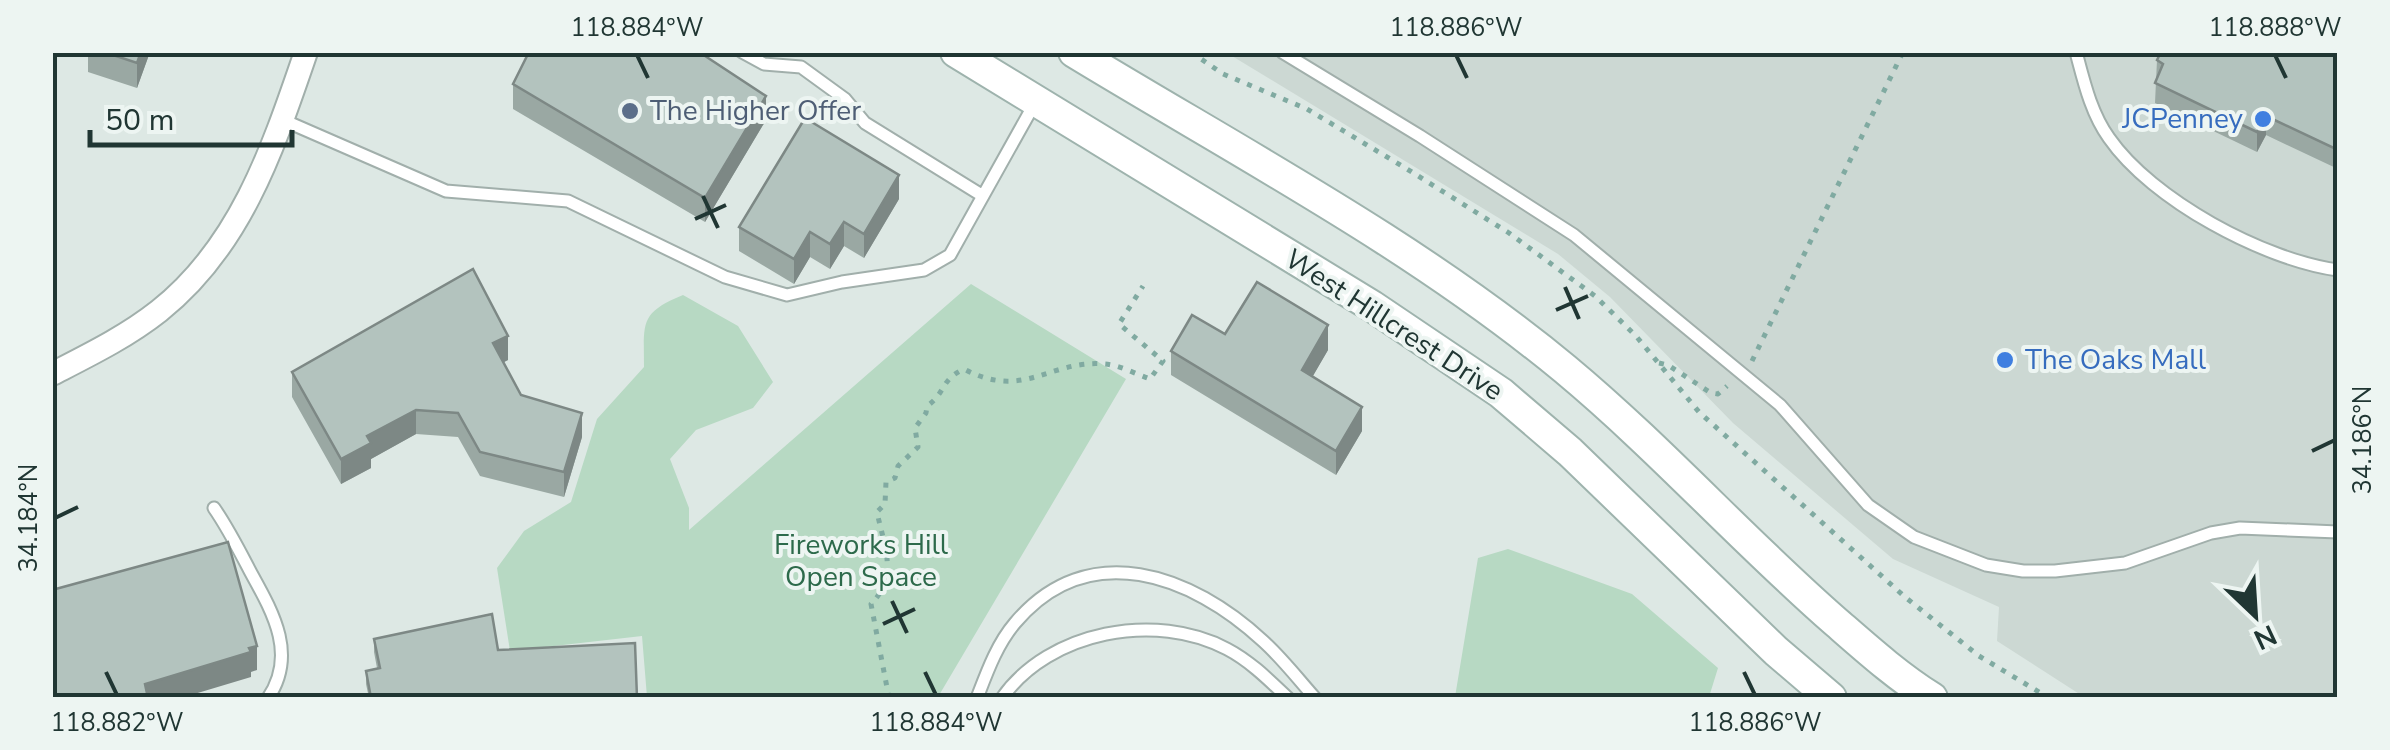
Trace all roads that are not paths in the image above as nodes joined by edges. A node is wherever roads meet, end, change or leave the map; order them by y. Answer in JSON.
{"nodes":[{"id":1,"x":306,"y":52,"type":"edge"},
{"id":2,"x":742,"y":52,"type":"edge"},
{"id":3,"x":956,"y":52,"type":"edge"},
{"id":4,"x":1074,"y":52,"type":"edge"},
{"id":5,"x":1282,"y":52,"type":"edge"},
{"id":6,"x":2076,"y":52,"type":"edge"},
{"id":7,"x":1036,"y":102,"type":"junction"},
{"id":8,"x":282,"y":120,"type":"junction"},
{"id":9,"x":983,"y":196,"type":"junction"},
{"id":10,"x":2338,"y":270,"type":"edge"},
{"id":11,"x":52,"y":374,"type":"edge"},
{"id":12,"x":214,"y":508,"type":"dead end"},
{"id":13,"x":2338,"y":532,"type":"edge"},
{"id":14,"x":268,"y":698,"type":"edge"},
{"id":15,"x":977,"y":698,"type":"edge"},
{"id":16,"x":1002,"y":698,"type":"edge"},
{"id":17,"x":1288,"y":698,"type":"edge"},
{"id":18,"x":1315,"y":698,"type":"edge"},
{"id":19,"x":1831,"y":698,"type":"edge"},
{"id":20,"x":1932,"y":698,"type":"edge"}],
"edges":[{"from":1,"to":8,"type":"street"},
{"from":2,"to":9,"type":"lane"},
{"from":3,"to":7,"type":"main road","name":"West Hillcrest Drive"},
{"from":4,"to":20,"type":"main road"},
{"from":5,"to":13,"type":"lane"},
{"from":6,"to":10,"type":"lane"},
{"from":7,"to":9,"type":"lane"},
{"from":7,"to":19,"type":"main road","name":"West Hillcrest Drive"},
{"from":8,"to":9,"type":"lane"},
{"from":8,"to":11,"type":"street"},
{"from":12,"to":14,"type":"lane"},
{"from":15,"to":18,"type":"lane"},
{"from":16,"to":17,"type":"lane"}]}
